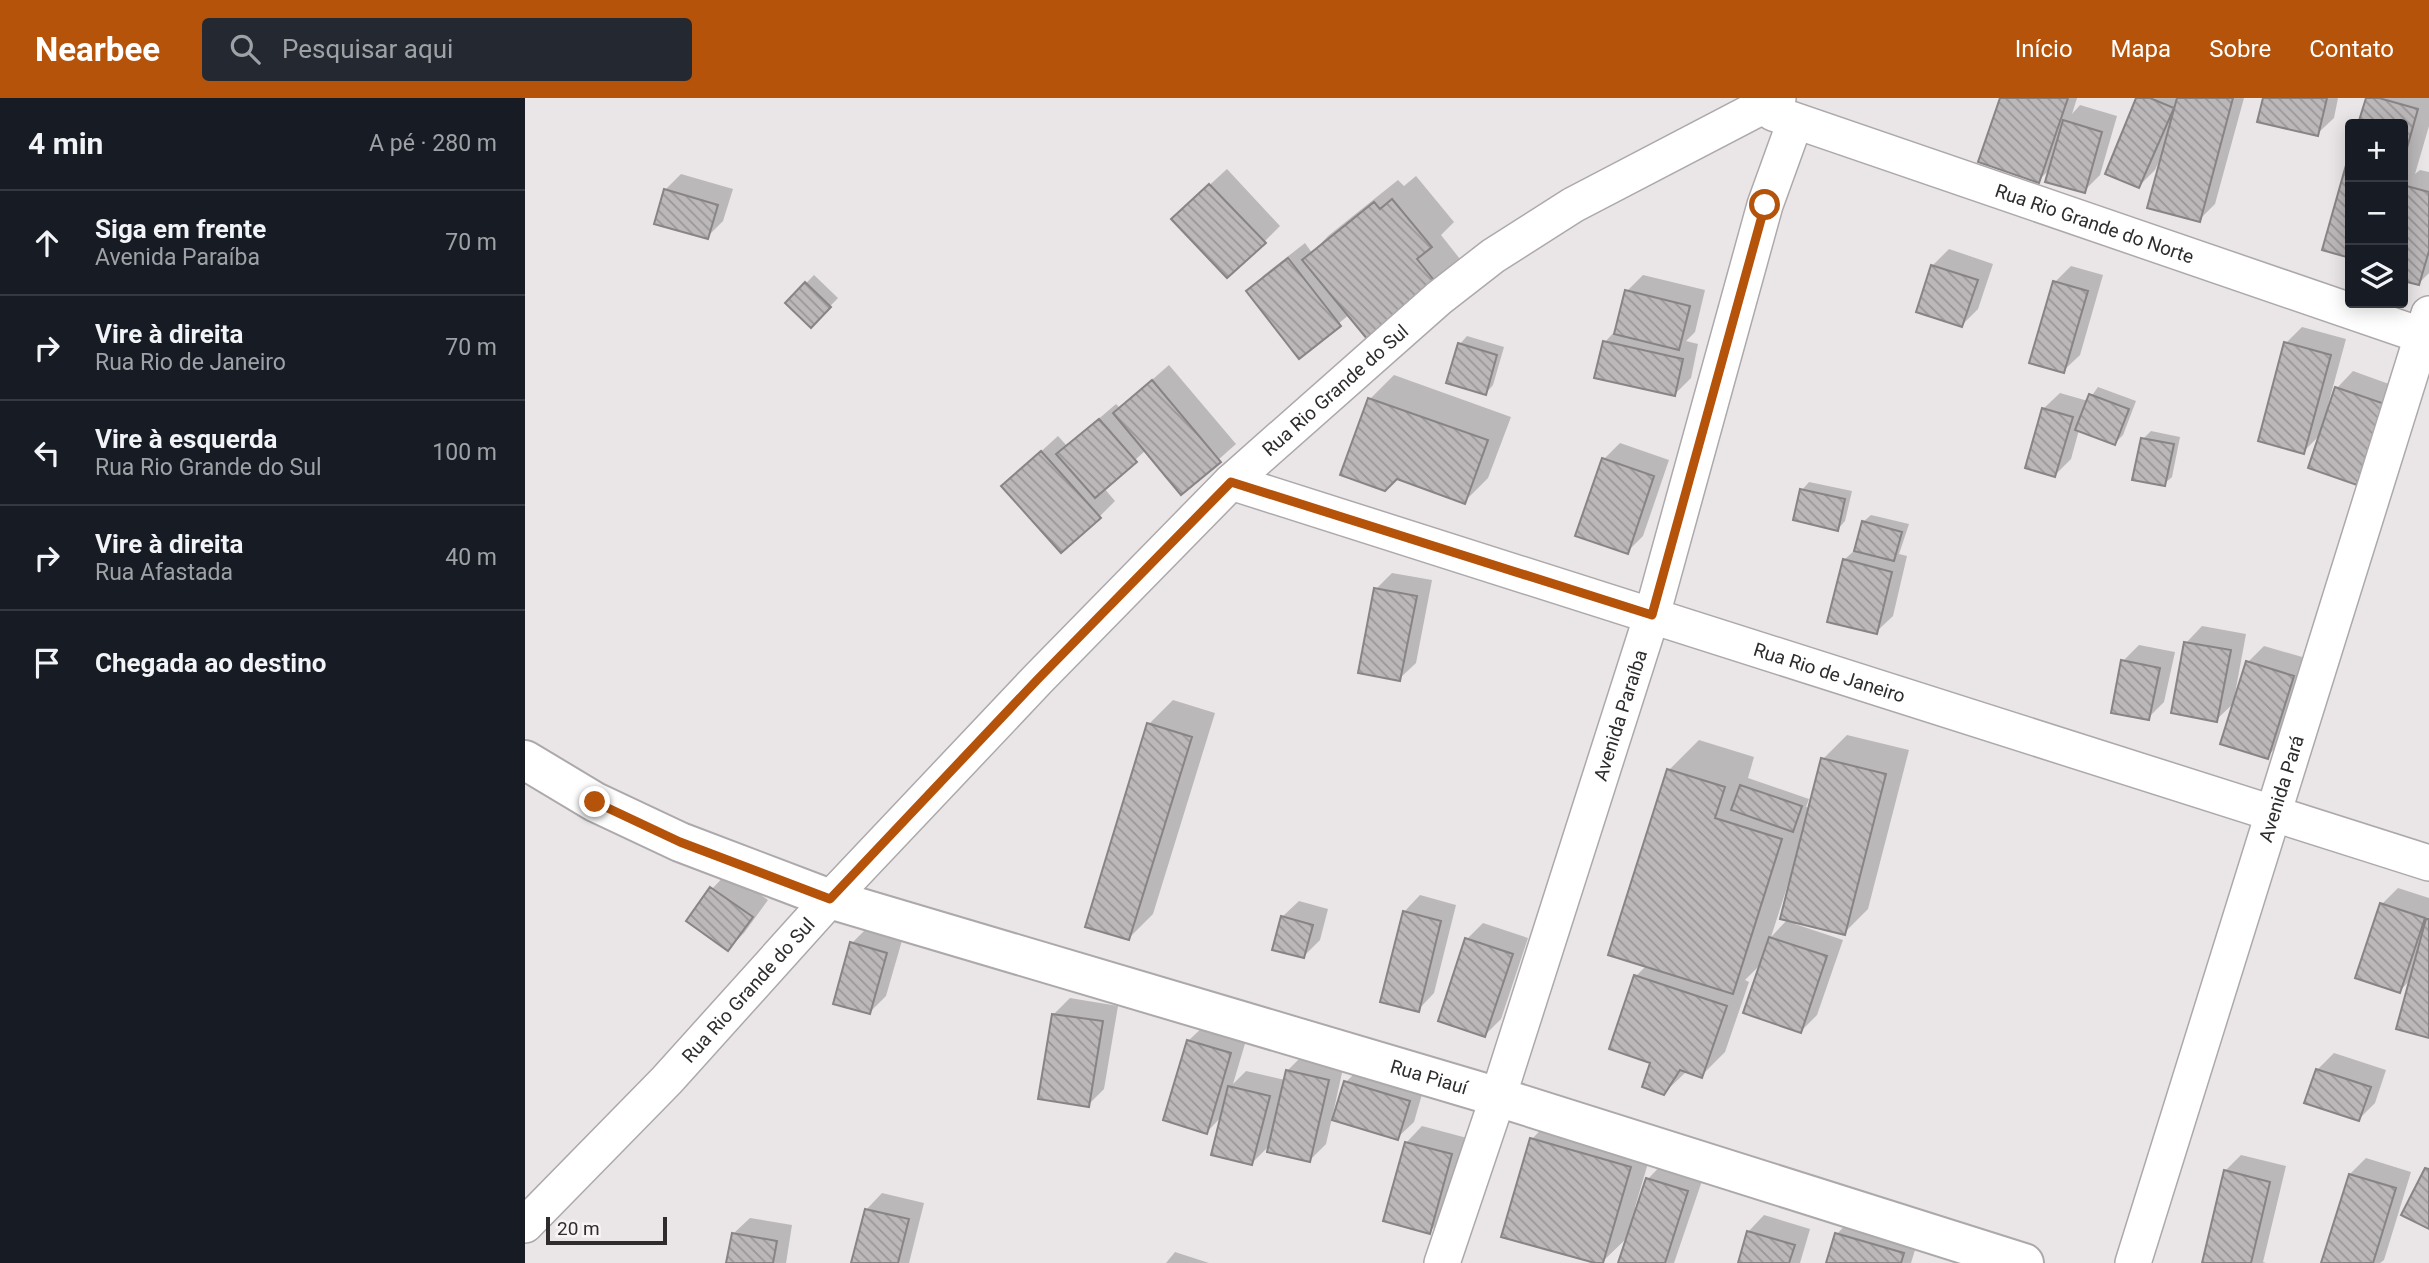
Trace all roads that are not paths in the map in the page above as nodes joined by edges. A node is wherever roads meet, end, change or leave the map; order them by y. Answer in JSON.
{"nodes":[{"id":1,"x":1778,"y":109,"type":"edge"},
{"id":2,"x":2427,"y":329,"type":"edge"},
{"id":3,"x":1231,"y":482,"type":"junction"},
{"id":4,"x":1652,"y":615,"type":"junction"},
{"id":5,"x":525,"y":760,"type":"edge"},
{"id":6,"x":2274,"y":815,"type":"junction"},
{"id":7,"x":2429,"y":863,"type":"edge"},
{"id":8,"x":830,"y":899,"type":"junction"},
{"id":9,"x":1498,"y":1097,"type":"junction"},
{"id":10,"x":525,"y":1225,"type":"edge"},
{"id":11,"x":1442,"y":1263,"type":"edge"},
{"id":12,"x":2024,"y":1263,"type":"edge"},
{"id":13,"x":2133,"y":1263,"type":"edge"}],
"edges":[{"from":1,"to":2,"type":"street","name":"Rua Rio Grande do Norte"},
{"from":1,"to":3,"type":"street","name":"Rua Rio Grande do Sul"},
{"from":1,"to":4,"type":"street","name":"Avenida Paraíba"},
{"from":2,"to":6,"type":"street","name":"Avenida Pará"},
{"from":3,"to":4,"type":"street","name":"Rua Rio de Janeiro"},
{"from":3,"to":8,"type":"street","name":"Rua Rio Grande do Sul"},
{"from":4,"to":6,"type":"street","name":"Rua Rio de Janeiro"},
{"from":4,"to":9,"type":"street","name":"Avenida Paraíba"},
{"from":5,"to":8,"type":"street","name":"Rua Piauí"},
{"from":6,"to":7,"type":"street","name":"Rua Rio de Janeiro"},
{"from":6,"to":13,"type":"street","name":"Avenida Pará"},
{"from":8,"to":9,"type":"street","name":"Rua Piauí"},
{"from":8,"to":10,"type":"street","name":"Rua Rio Grande do Sul"},
{"from":9,"to":11,"type":"street","name":"Avenida Paraíba"},
{"from":9,"to":12,"type":"street","name":"Rua Piauí"}]}
